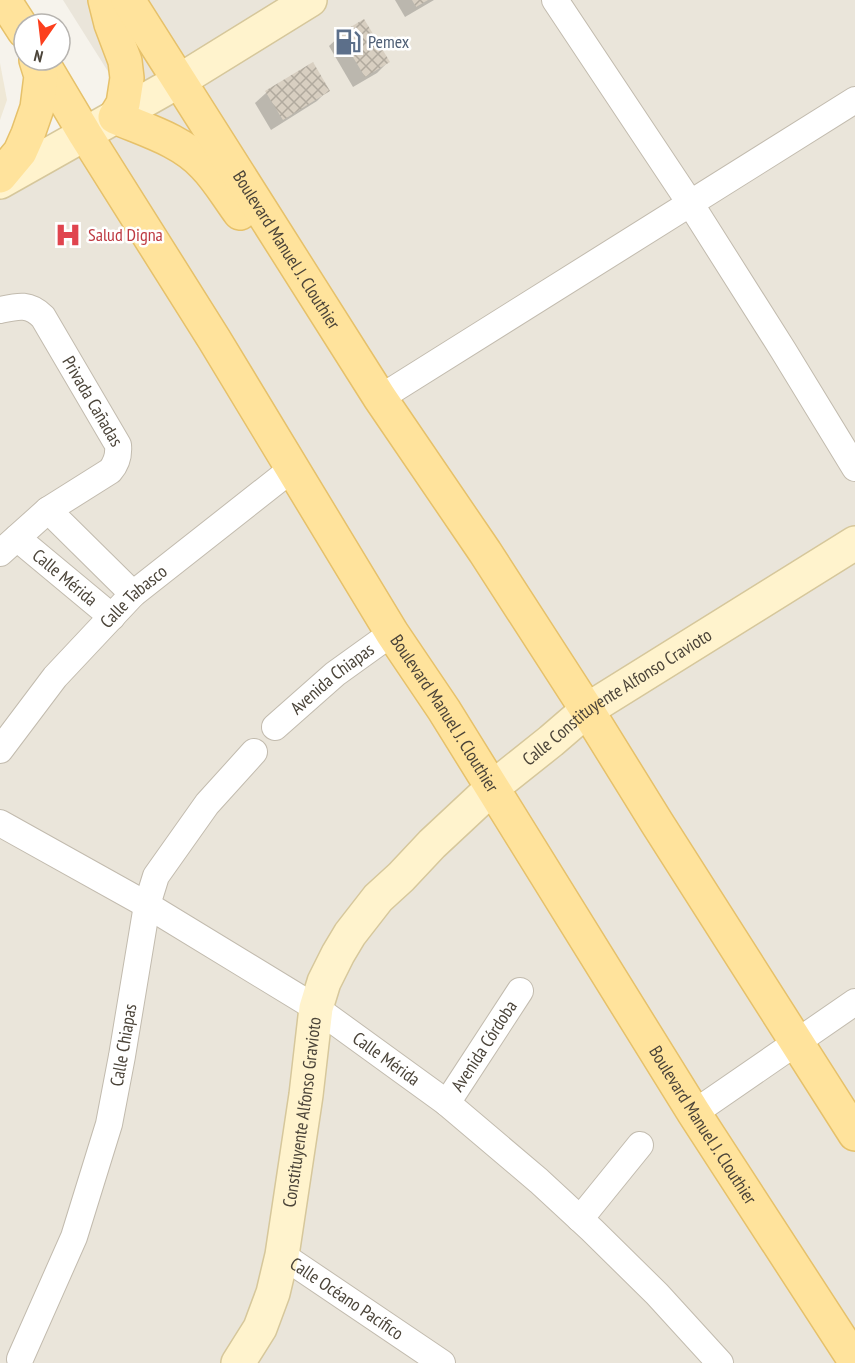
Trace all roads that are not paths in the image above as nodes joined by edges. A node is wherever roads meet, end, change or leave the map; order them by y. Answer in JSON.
{"nodes":[{"id":1,"x":105,"y":0,"type":"edge"},
{"id":2,"x":128,"y":0,"type":"edge"},
{"id":3,"x":310,"y":0,"type":"edge"},
{"id":4,"x":555,"y":0,"type":"edge"},
{"id":5,"x":40,"y":72,"type":"edge"},
{"id":6,"x":48,"y":72,"type":"edge"},
{"id":7,"x":180,"y":81,"type":"junction"},
{"id":8,"x":855,"y":100,"type":"edge"},
{"id":9,"x":115,"y":117,"type":"junction"},
{"id":10,"x":85,"y":134,"type":"junction"},
{"id":11,"x":0,"y":176,"type":"edge"},
{"id":12,"x":0,"y":182,"type":"edge"},
{"id":13,"x":690,"y":203,"type":"junction"},
{"id":14,"x":0,"y":310,"type":"edge"},
{"id":15,"x":344,"y":340,"type":"junction"},
{"id":16,"x":380,"y":398,"type":"junction"},
{"id":17,"x":293,"y":468,"type":"junction"},
{"id":18,"x":855,"y":468,"type":"edge"},
{"id":19,"x":48,"y":510,"type":"junction"},
{"id":20,"x":855,"y":543,"type":"edge"},
{"id":21,"x":9,"y":545,"type":"edge"},
{"id":22,"x":133,"y":594,"type":"junction"},
{"id":23,"x":112,"y":616,"type":"junction"},
{"id":24,"x":392,"y":633,"type":"junction"},
{"id":25,"x":587,"y":710,"type":"junction"},
{"id":26,"x":275,"y":728,"type":"dead end"},
{"id":27,"x":0,"y":750,"type":"edge"},
{"id":28,"x":254,"y":753,"type":"dead end"},
{"id":29,"x":492,"y":788,"type":"junction"},
{"id":30,"x":0,"y":823,"type":"edge"},
{"id":31,"x":401,"y":877,"type":"joint"},
{"id":32,"x":147,"y":905,"type":"junction"},
{"id":33,"x":520,"y":991,"type":"dead end"},
{"id":34,"x":855,"y":1002,"type":"edge"},
{"id":35,"x":316,"y":1008,"type":"junction"},
{"id":36,"x":796,"y":1043,"type":"junction"},
{"id":37,"x":447,"y":1103,"type":"junction"},
{"id":38,"x":694,"y":1113,"type":"junction"},
{"id":39,"x":855,"y":1134,"type":"edge"},
{"id":40,"x":640,"y":1145,"type":"dead end"},
{"id":41,"x":580,"y":1219,"type":"junction"},
{"id":42,"x":282,"y":1255,"type":"junction"},
{"id":43,"x":16,"y":1357,"type":"edge"},
{"id":44,"x":855,"y":1361,"type":"edge"},
{"id":45,"x":238,"y":1363,"type":"edge"},
{"id":46,"x":442,"y":1363,"type":"edge"},
{"id":47,"x":720,"y":1363,"type":"edge"}],
"edges":[{"from":1,"to":9,"type":"main road"},
{"from":2,"to":7,"type":"main road","name":"Boulevard Manuel J. Clouthier"},
{"from":3,"to":7,"type":"street"},
{"from":4,"to":13,"type":"street"},
{"from":5,"to":11,"type":"main road"},
{"from":6,"to":10,"type":"main road","name":"Boulevard Manuel J. Clouthier"},
{"from":7,"to":9,"type":"street"},
{"from":7,"to":15,"type":"main road","name":"Boulevard Manuel J. Clouthier"},
{"from":8,"to":13,"type":"street"},
{"from":9,"to":10,"type":"street"},
{"from":9,"to":15,"type":"main road"},
{"from":10,"to":12,"type":"street"},
{"from":10,"to":17,"type":"main road","name":"Boulevard Manuel J. Clouthier"},
{"from":13,"to":16,"type":"street"},
{"from":13,"to":18,"type":"street"},
{"from":14,"to":19,"type":"street","name":"Privada Cañadas"},
{"from":15,"to":16,"type":"main road","name":"Boulevard Manuel J. Clouthier"},
{"from":16,"to":25,"type":"main road","name":"Boulevard Manuel J. Clouthier"},
{"from":17,"to":22,"type":"street","name":"Calle Tabasco"},
{"from":17,"to":24,"type":"main road","name":"Boulevard Manuel J. Clouthier"},
{"from":19,"to":21,"type":"street","name":"Privada Cañadas"},
{"from":19,"to":22,"type":"street","name":"Calle Mérida"},
{"from":20,"to":25,"type":"street","name":"Calle Constituyente Alfonso Cravioto"},
{"from":21,"to":23,"type":"street","name":"Calle Mérida"},
{"from":22,"to":23,"type":"street","name":"Calle Tabasco"},
{"from":23,"to":27,"type":"street","name":"Calle Tabasco"},
{"from":24,"to":26,"type":"street","name":"Avenida Chiapas"},
{"from":24,"to":29,"type":"main road","name":"Boulevard Manuel J. Clouthier"},
{"from":25,"to":29,"type":"street","name":"Calle Constituyente Alfonso Cravioto"},
{"from":25,"to":36,"type":"main road","name":"Boulevard Manuel J. Clouthier"},
{"from":28,"to":32,"type":"street","name":"Calle Chiapas"},
{"from":29,"to":31,"type":"street","name":"Calle Constituyente Alfonso Cravioto"},
{"from":29,"to":38,"type":"main road","name":"Boulevard Manuel J. Clouthier"},
{"from":30,"to":32,"type":"street","name":"Calle Mérida"},
{"from":31,"to":35,"type":"street","name":"Constituyente Alfonso Gravioto"},
{"from":32,"to":35,"type":"street","name":"Calle Mérida"},
{"from":32,"to":43,"type":"street","name":"Calle Chiapas"},
{"from":33,"to":37,"type":"street","name":"Avenida Córdoba"},
{"from":34,"to":36,"type":"street"},
{"from":35,"to":37,"type":"street","name":"Calle Mérida"},
{"from":35,"to":42,"type":"street","name":"Constituyente Alfonso Gravioto"},
{"from":36,"to":38,"type":"street"},
{"from":36,"to":39,"type":"main road","name":"Boulevard Manuel J. Clouthier"},
{"from":37,"to":41,"type":"street","name":"Calle Mérida"},
{"from":38,"to":44,"type":"main road","name":"Boulevard Manuel J. Clouthier"},
{"from":40,"to":41,"type":"street"},
{"from":41,"to":47,"type":"street","name":"Calle Mérida"},
{"from":42,"to":45,"type":"street","name":"Constituyente Alfonso Gravioto"},
{"from":42,"to":46,"type":"street","name":"Calle Océano Pacífico"}]}
